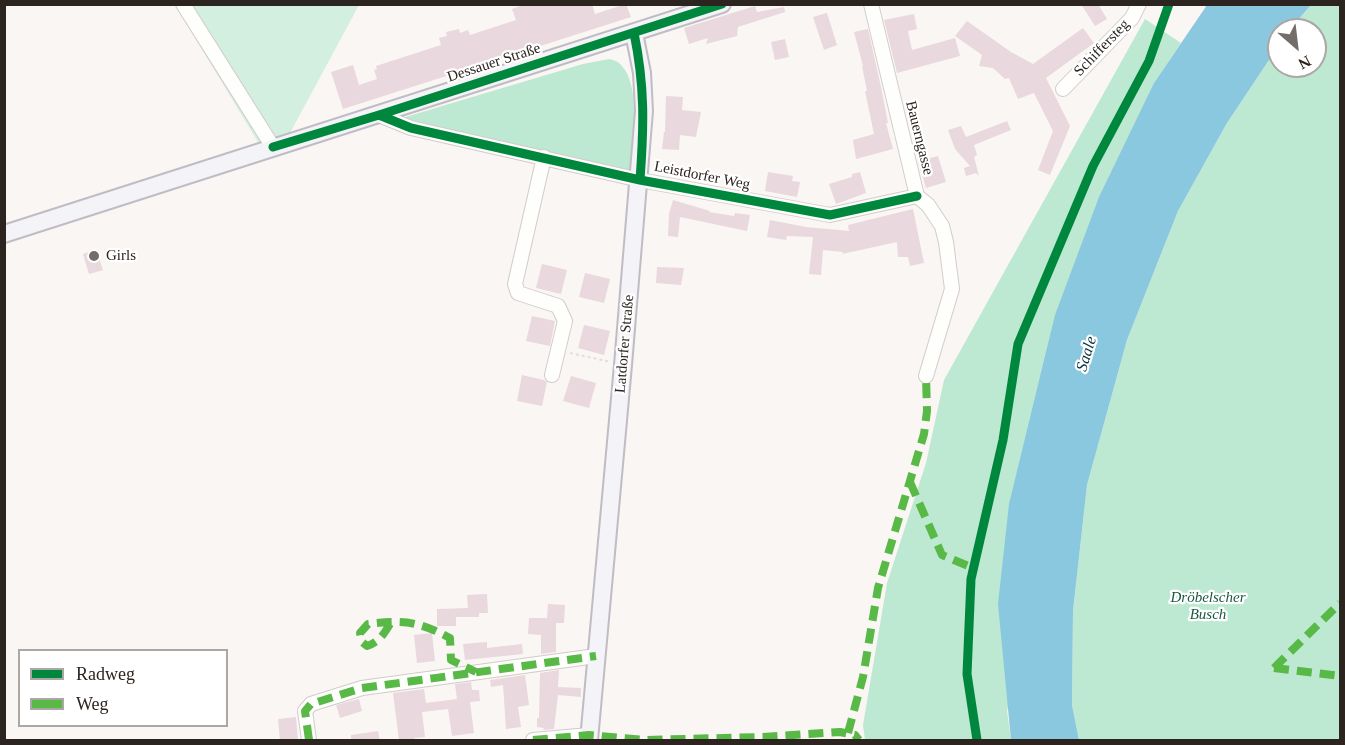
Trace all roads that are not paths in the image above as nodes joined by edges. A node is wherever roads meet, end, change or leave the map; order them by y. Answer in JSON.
{"nodes":[{"id":1,"x":183,"y":4,"type":"edge"},
{"id":2,"x":722,"y":4,"type":"edge"},
{"id":3,"x":871,"y":4,"type":"edge"},
{"id":4,"x":1139,"y":4,"type":"edge"},
{"id":5,"x":694,"y":9,"type":"edge"},
{"id":6,"x":634,"y":33,"type":"junction"},
{"id":7,"x":1063,"y":89,"type":"dead end"},
{"id":8,"x":379,"y":116,"type":"junction"},
{"id":9,"x":273,"y":147,"type":"junction"},
{"id":10,"x":544,"y":157,"type":"junction"},
{"id":11,"x":640,"y":180,"type":"junction"},
{"id":12,"x":917,"y":196,"type":"junction"},
{"id":13,"x":4,"y":234,"type":"edge"},
{"id":14,"x":552,"y":375,"type":"dead end"},
{"id":15,"x":926,"y":376,"type":"dead end"},
{"id":16,"x":596,"y":656,"type":"junction"},
{"id":17,"x":589,"y":738,"type":"edge"},
{"id":18,"x":309,"y":741,"type":"edge"},
{"id":19,"x":533,"y":741,"type":"edge"}],
"edges":[{"from":1,"to":9,"type":"street"},
{"from":2,"to":5,"type":"main road","name":"Dessauer Straße"},
{"from":3,"to":12,"type":"street","name":"Bauerngasse"},
{"from":4,"to":7,"type":"street","name":"Schiffersteg"},
{"from":5,"to":6,"type":"main road","name":"Dessauer Straße"},
{"from":6,"to":8,"type":"main road","name":"Dessauer Straße"},
{"from":6,"to":11,"type":"main road","name":"Latdorfer Straße"},
{"from":8,"to":9,"type":"main road","name":"Dessauer Straße"},
{"from":8,"to":10,"type":"street","name":"Leistdorfer Weg"},
{"from":9,"to":13,"type":"main road","name":"Dessauer Straße"},
{"from":10,"to":11,"type":"street","name":"Leistdorfer Weg"},
{"from":10,"to":14,"type":"street"},
{"from":11,"to":12,"type":"street","name":"Leistdorfer Weg"},
{"from":11,"to":16,"type":"main road","name":"Latdorfer Straße"},
{"from":12,"to":15,"type":"street","name":"Bauerngasse"},
{"from":16,"to":17,"type":"main road","name":"Latdorfer Straße"},
{"from":16,"to":18,"type":"street"},
{"from":17,"to":19,"type":"street","name":"Latdorfer Straße"}]}
